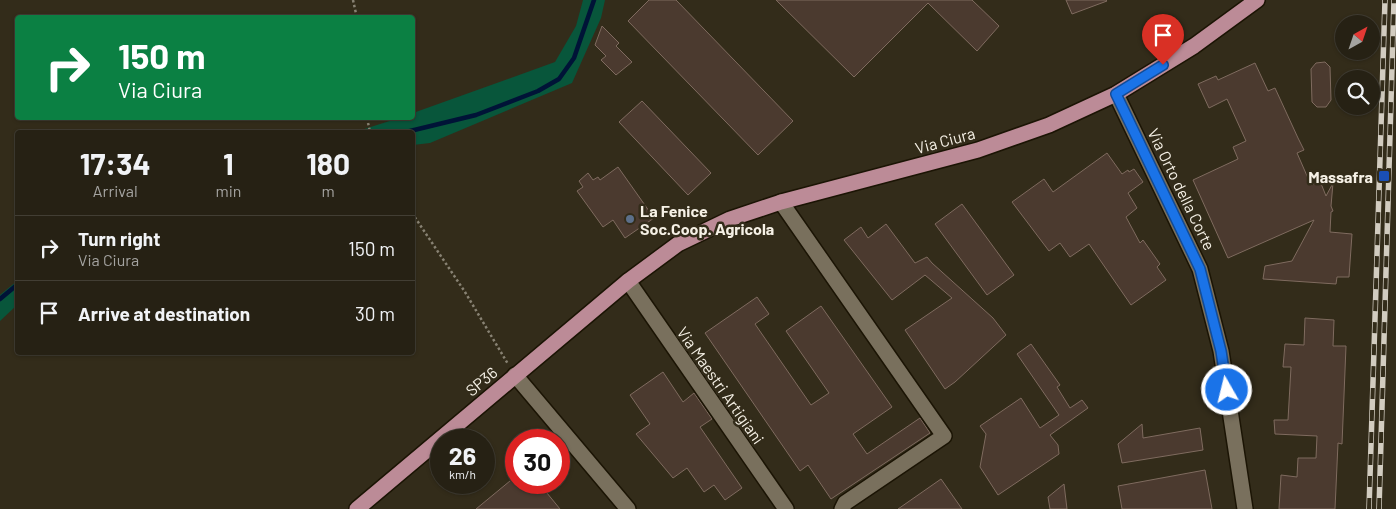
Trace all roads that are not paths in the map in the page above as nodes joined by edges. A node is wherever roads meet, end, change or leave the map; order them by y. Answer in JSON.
{"nodes":[{"id":1,"x":1257,"y":0,"type":"edge"},
{"id":2,"x":1116,"y":94,"type":"junction"},
{"id":3,"x":781,"y":202,"type":"junction"},
{"id":4,"x":628,"y":281,"type":"junction"},
{"id":5,"x":515,"y":375,"type":"junction"},
{"id":6,"x":357,"y":509,"type":"edge"},
{"id":7,"x":628,"y":509,"type":"edge"},
{"id":8,"x":786,"y":509,"type":"edge"},
{"id":9,"x":842,"y":509,"type":"edge"},
{"id":10,"x":1245,"y":509,"type":"edge"}],
"edges":[{"from":1,"to":2,"type":"main road","name":"Via Ciura"},
{"from":2,"to":3,"type":"main road","name":"Via Ciura"},
{"from":2,"to":10,"type":"street","name":"Via Orto della Corte"},
{"from":3,"to":4,"type":"main road","name":"Via Ciura"},
{"from":3,"to":9,"type":"street"},
{"from":4,"to":5,"type":"main road","name":"SP36","number":"SP36"},
{"from":4,"to":8,"type":"street","name":"Via Maestri Artigiani"},
{"from":5,"to":6,"type":"main road","name":"SP36","number":"SP36"},
{"from":5,"to":7,"type":"street"}]}
